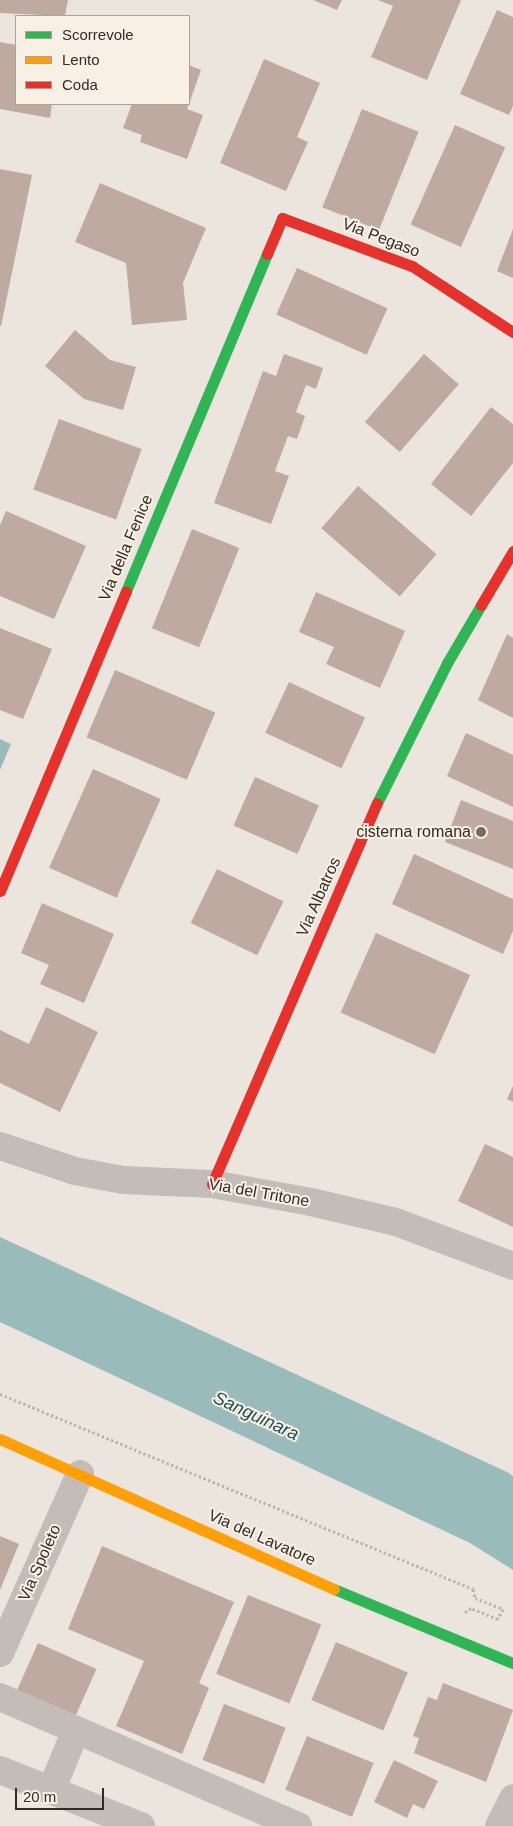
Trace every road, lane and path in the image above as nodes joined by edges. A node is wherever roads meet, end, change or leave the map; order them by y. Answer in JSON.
{"nodes":[{"id":1,"x":282,"y":218,"type":"joint"},
{"id":2,"x":513,"y":332,"type":"edge"},
{"id":3,"x":513,"y":551,"type":"edge"},
{"id":4,"x":0,"y":890,"type":"edge"},
{"id":5,"x":0,"y":1146,"type":"edge"},
{"id":6,"x":212,"y":1184,"type":"junction"},
{"id":7,"x":513,"y":1266,"type":"edge"},
{"id":8,"x":0,"y":1394,"type":"edge"},
{"id":9,"x":0,"y":1439,"type":"edge"},
{"id":10,"x":80,"y":1474,"type":"junction"},
{"id":11,"x":451,"y":1638,"type":"junction"},
{"id":12,"x":0,"y":1653,"type":"edge"},
{"id":13,"x":513,"y":1663,"type":"edge"},
{"id":14,"x":0,"y":1697,"type":"edge"},
{"id":15,"x":76,"y":1730,"type":"junction"},
{"id":16,"x":0,"y":1770,"type":"edge"},
{"id":17,"x":52,"y":1791,"type":"junction"},
{"id":18,"x":513,"y":1798,"type":"edge"},
{"id":19,"x":141,"y":1826,"type":"edge"},
{"id":20,"x":298,"y":1826,"type":"edge"},
{"id":21,"x":500,"y":1826,"type":"edge"}],
"edges":[{"from":1,"to":2,"type":"street","name":"Via Pegaso"},
{"from":1,"to":4,"type":"street","name":"Via della Fenice"},
{"from":3,"to":6,"type":"street","name":"Via Albatros"},
{"from":5,"to":6,"type":"street","name":"Via del Tritone"},
{"from":6,"to":7,"type":"street","name":"Via del Tritone"},
{"from":8,"to":11,"type":"path"},
{"from":9,"to":10,"type":"street","name":"Via del Lavatore"},
{"from":10,"to":11,"type":"street","name":"Via del Lavatore"},
{"from":10,"to":12,"type":"street","name":"Via Spoleto"},
{"from":11,"to":13,"type":"street","name":"Via del Lavatore"},
{"from":14,"to":15,"type":"street"},
{"from":15,"to":17,"type":"street"},
{"from":15,"to":20,"type":"street"},
{"from":16,"to":17,"type":"street"},
{"from":17,"to":19,"type":"street"},
{"from":18,"to":21,"type":"street"}]}
